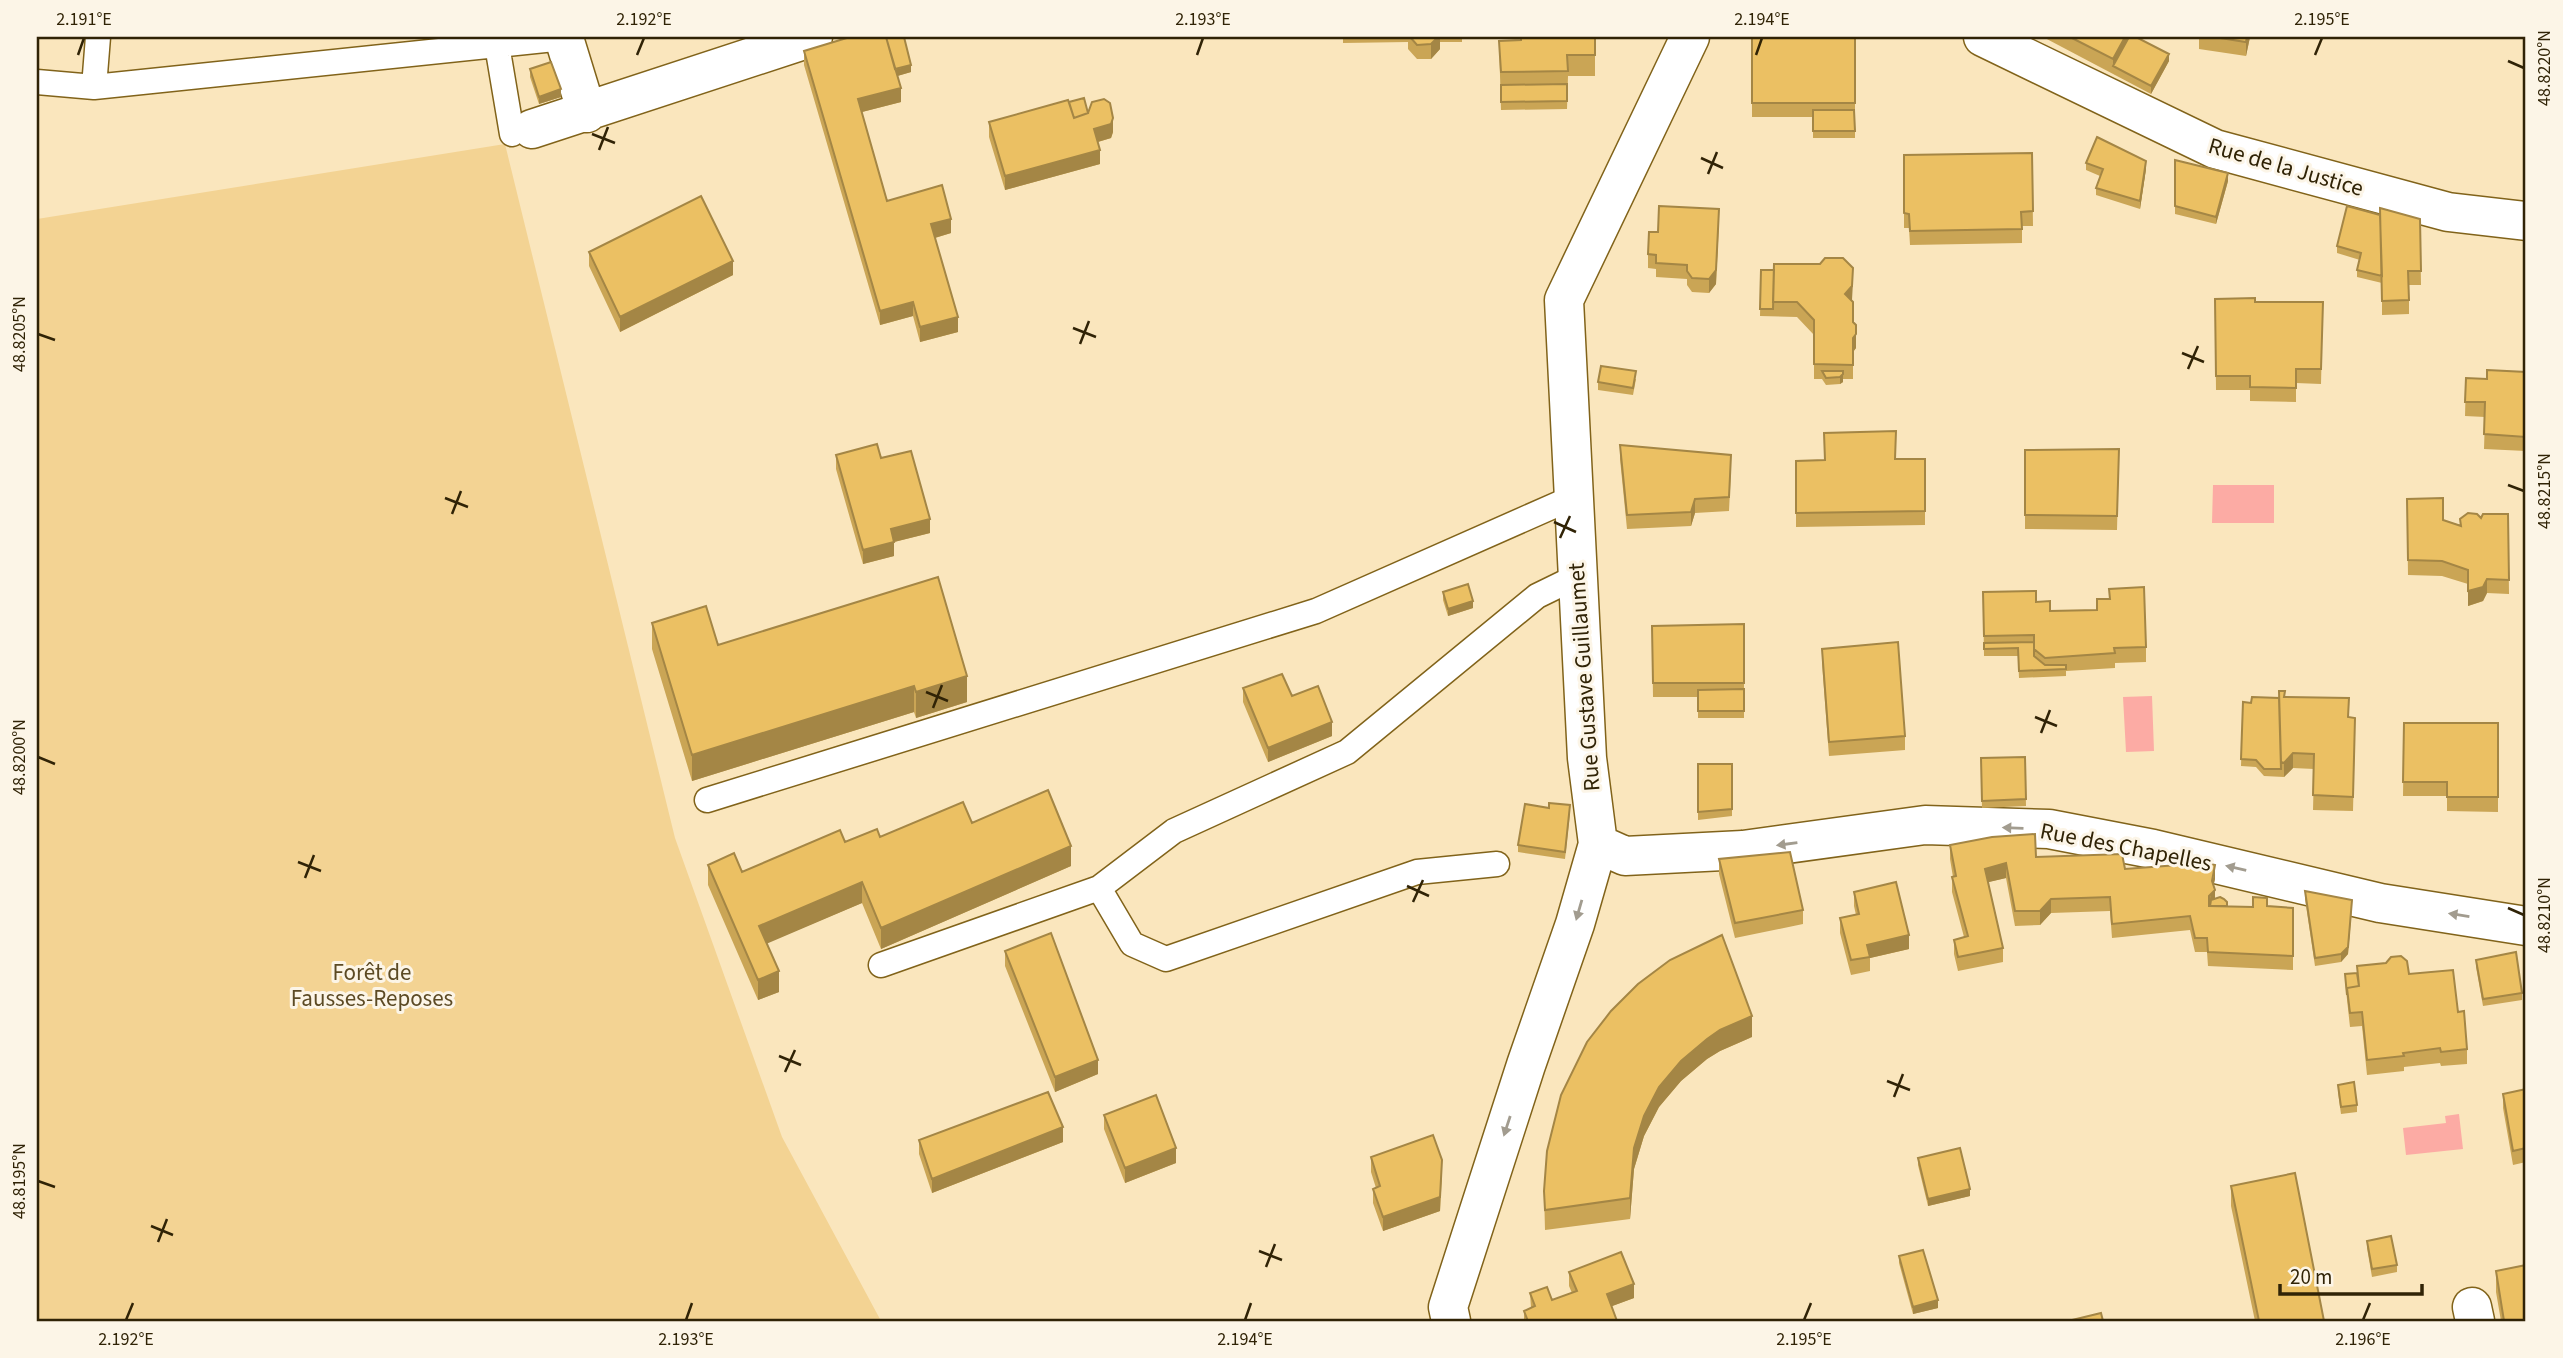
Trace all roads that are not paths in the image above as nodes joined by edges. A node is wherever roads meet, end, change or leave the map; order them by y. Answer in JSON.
{"nodes":[{"id":1,"x":97,"y":37,"type":"edge"},
{"id":2,"x":813,"y":37,"type":"edge"},
{"id":3,"x":1690,"y":37,"type":"edge"},
{"id":4,"x":1983,"y":37,"type":"edge"},
{"id":5,"x":564,"y":38,"type":"edge"},
{"id":6,"x":497,"y":45,"type":"junction"},
{"id":7,"x":37,"y":82,"type":"edge"},
{"id":8,"x":94,"y":87,"type":"junction"},
{"id":9,"x":587,"y":113,"type":"junction"},
{"id":10,"x":522,"y":131,"type":"joint"},
{"id":11,"x":2526,"y":221,"type":"edge"},
{"id":12,"x":1574,"y":497,"type":"junction"},
{"id":13,"x":1578,"y":576,"type":"junction"},
{"id":14,"x":707,"y":800,"type":"dead end"},
{"id":15,"x":1598,"y":844,"type":"junction"},
{"id":16,"x":1497,"y":864,"type":"dead end"},
{"id":17,"x":1099,"y":888,"type":"junction"},
{"id":18,"x":2526,"y":926,"type":"edge"},
{"id":19,"x":881,"y":965,"type":"dead end"},
{"id":20,"x":1451,"y":1321,"type":"edge"}],
"edges":[{"from":1,"to":8,"type":"lane"},
{"from":2,"to":9,"type":"street"},
{"from":3,"to":12,"type":"street","name":"Rue Gustave Guillaumet"},
{"from":4,"to":11,"type":"street","name":"Rue de la Justice"},
{"from":5,"to":6,"type":"lane"},
{"from":5,"to":9,"type":"street"},
{"from":6,"to":8,"type":"lane"},
{"from":6,"to":10,"type":"lane"},
{"from":7,"to":8,"type":"lane"},
{"from":9,"to":10,"type":"street"},
{"from":12,"to":13,"type":"street","name":"Rue Gustave Guillaumet"},
{"from":12,"to":14,"type":"lane"},
{"from":13,"to":15,"type":"street","name":"Rue Gustave Guillaumet"},
{"from":13,"to":17,"type":"lane"},
{"from":18,"to":15,"type":"street","name":"Rue des Chapelles","one_way":true},
{"from":15,"to":20,"type":"street","name":"Rue Gustave Guillaumet","one_way":true},
{"from":16,"to":17,"type":"lane"},
{"from":17,"to":19,"type":"lane"}]}
